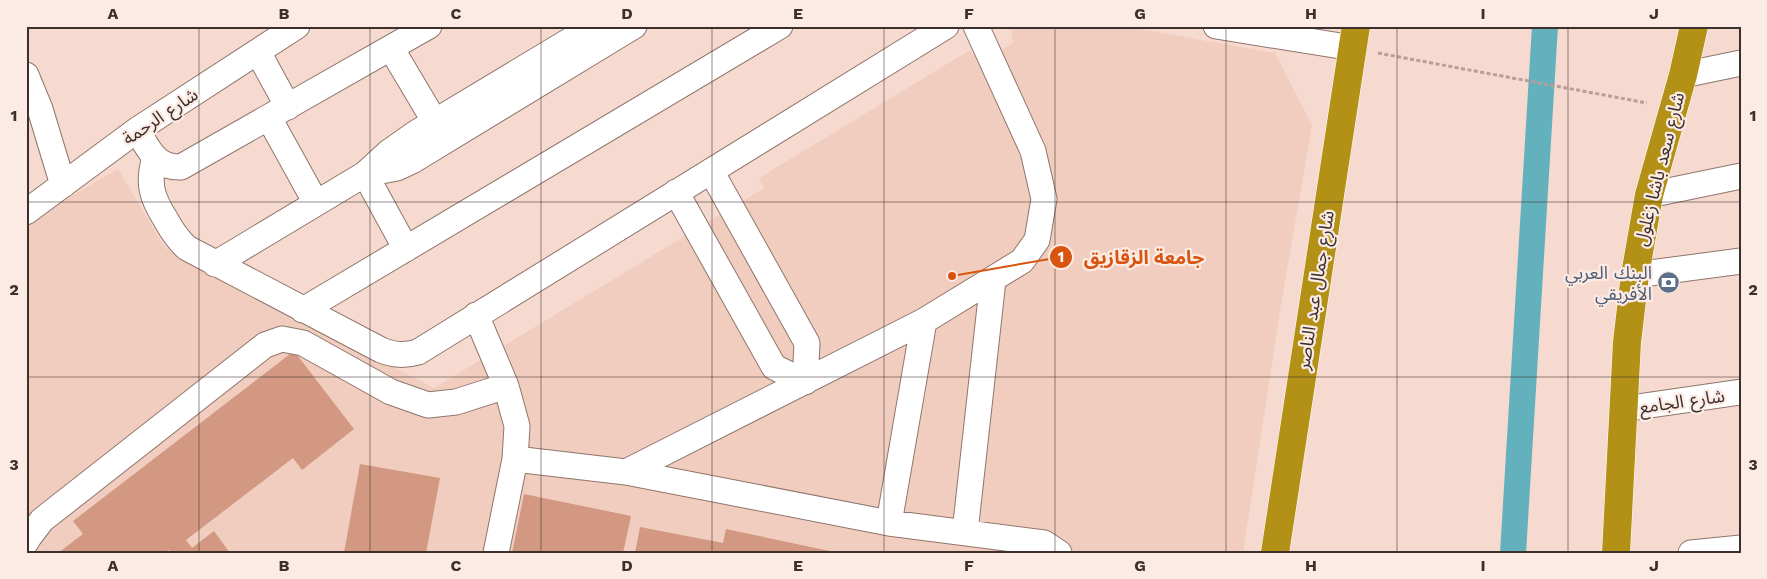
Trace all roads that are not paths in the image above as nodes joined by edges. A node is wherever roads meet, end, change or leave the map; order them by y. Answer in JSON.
{"nodes":[{"id":1,"x":297,"y":26,"type":"edge"},
{"id":2,"x":429,"y":26,"type":"edge"},
{"id":3,"x":594,"y":26,"type":"edge"},
{"id":4,"x":634,"y":26,"type":"edge"},
{"id":5,"x":780,"y":26,"type":"edge"},
{"id":6,"x":946,"y":26,"type":"edge"},
{"id":7,"x":976,"y":26,"type":"edge"},
{"id":8,"x":1216,"y":26,"type":"edge"},
{"id":9,"x":1694,"y":26,"type":"edge"},
{"id":10,"x":1354,"y":37,"type":"edge"},
{"id":11,"x":391,"y":48,"type":"junction"},
{"id":12,"x":258,"y":52,"type":"junction"},
{"id":13,"x":1741,"y":63,"type":"edge"},
{"id":14,"x":26,"y":74,"type":"edge"},
{"id":15,"x":1683,"y":75,"type":"junction"},
{"id":16,"x":279,"y":112,"type":"junction"},
{"id":17,"x":434,"y":122,"type":"junction"},
{"id":18,"x":137,"y":130,"type":"junction"},
{"id":19,"x":155,"y":157,"type":"junction"},
{"id":20,"x":711,"y":171,"type":"junction"},
{"id":21,"x":365,"y":174,"type":"junction"},
{"id":22,"x":1741,"y":176,"type":"edge"},
{"id":23,"x":63,"y":185,"type":"junction"},
{"id":24,"x":676,"y":192,"type":"junction"},
{"id":25,"x":1649,"y":195,"type":"junction"},
{"id":26,"x":316,"y":203,"type":"junction"},
{"id":27,"x":26,"y":212,"type":"edge"},
{"id":28,"x":406,"y":248,"type":"junction"},
{"id":29,"x":1741,"y":261,"type":"edge"},
{"id":30,"x":215,"y":264,"type":"junction"},
{"id":31,"x":1635,"y":275,"type":"junction"},
{"id":32,"x":994,"y":280,"type":"junction"},
{"id":33,"x":303,"y":310,"type":"junction"},
{"id":34,"x":476,"y":315,"type":"junction"},
{"id":35,"x":924,"y":321,"type":"junction"},
{"id":36,"x":805,"y":382,"type":"junction"},
{"id":37,"x":506,"y":386,"type":"junction"},
{"id":38,"x":1741,"y":392,"type":"edge"},
{"id":39,"x":1623,"y":409,"type":"junction"},
{"id":40,"x":515,"y":459,"type":"junction"},
{"id":41,"x":626,"y":472,"type":"junction"},
{"id":42,"x":889,"y":523,"type":"junction"},
{"id":43,"x":965,"y":532,"type":"junction"},
{"id":44,"x":26,"y":542,"type":"edge"},
{"id":45,"x":1741,"y":548,"type":"edge"},
{"id":46,"x":496,"y":553,"type":"edge"},
{"id":47,"x":1059,"y":553,"type":"edge"},
{"id":48,"x":1275,"y":553,"type":"edge"},
{"id":49,"x":1616,"y":553,"type":"edge"},
{"id":50,"x":1691,"y":553,"type":"edge"}],
"edges":[{"from":1,"to":12,"type":"street","name":"شارع الرحمة"},
{"from":2,"to":11,"type":"street"},
{"from":3,"to":17,"type":"street"},
{"from":4,"to":21,"type":"street"},
{"from":5,"to":28,"type":"street"},
{"from":6,"to":20,"type":"street"},
{"from":7,"to":32,"type":"street"},
{"from":8,"to":10,"type":"street"},
{"from":9,"to":15,"type":"highway","name":"شارع سعد باشا زغلول"},
{"from":10,"to":48,"type":"highway","name":"شارع جمال عبد الناصر"},
{"from":11,"to":16,"type":"street"},
{"from":11,"to":17,"type":"street"},
{"from":12,"to":16,"type":"street"},
{"from":12,"to":18,"type":"street","name":"شارع الرحمة"},
{"from":13,"to":15,"type":"street"},
{"from":14,"to":23,"type":"street"},
{"from":15,"to":25,"type":"highway","name":"شارع سعد باشا زغلول"},
{"from":16,"to":19,"type":"street"},
{"from":16,"to":26,"type":"street"},
{"from":17,"to":21,"type":"street"},
{"from":18,"to":19,"type":"street"},
{"from":18,"to":23,"type":"street","name":"شارع الرحمة"},
{"from":19,"to":30,"type":"street"},
{"from":20,"to":24,"type":"street"},
{"from":20,"to":36,"type":"street"},
{"from":21,"to":26,"type":"street"},
{"from":21,"to":28,"type":"street"},
{"from":22,"to":25,"type":"street"},
{"from":23,"to":27,"type":"street","name":"شارع الرحمة"},
{"from":24,"to":34,"type":"street"},
{"from":24,"to":36,"type":"street"},
{"from":25,"to":31,"type":"highway","name":"شارع سعد باشا زغلول"},
{"from":26,"to":30,"type":"street"},
{"from":28,"to":33,"type":"street"},
{"from":29,"to":31,"type":"street"},
{"from":30,"to":33,"type":"street"},
{"from":31,"to":39,"type":"highway","name":"شارع سعد باشا زغلول"},
{"from":32,"to":35,"type":"street"},
{"from":32,"to":43,"type":"street"},
{"from":33,"to":34,"type":"street"},
{"from":34,"to":37,"type":"street"},
{"from":35,"to":36,"type":"street"},
{"from":35,"to":42,"type":"street"},
{"from":36,"to":41,"type":"street"},
{"from":37,"to":40,"type":"street"},
{"from":37,"to":44,"type":"street"},
{"from":38,"to":39,"type":"street","name":"شارع الجامع"},
{"from":39,"to":49,"type":"highway","name":"شارع سعد باشا زغلول"},
{"from":40,"to":41,"type":"street"},
{"from":40,"to":46,"type":"street"},
{"from":41,"to":42,"type":"street"},
{"from":42,"to":43,"type":"street"},
{"from":43,"to":47,"type":"street"},
{"from":45,"to":50,"type":"street"}]}
